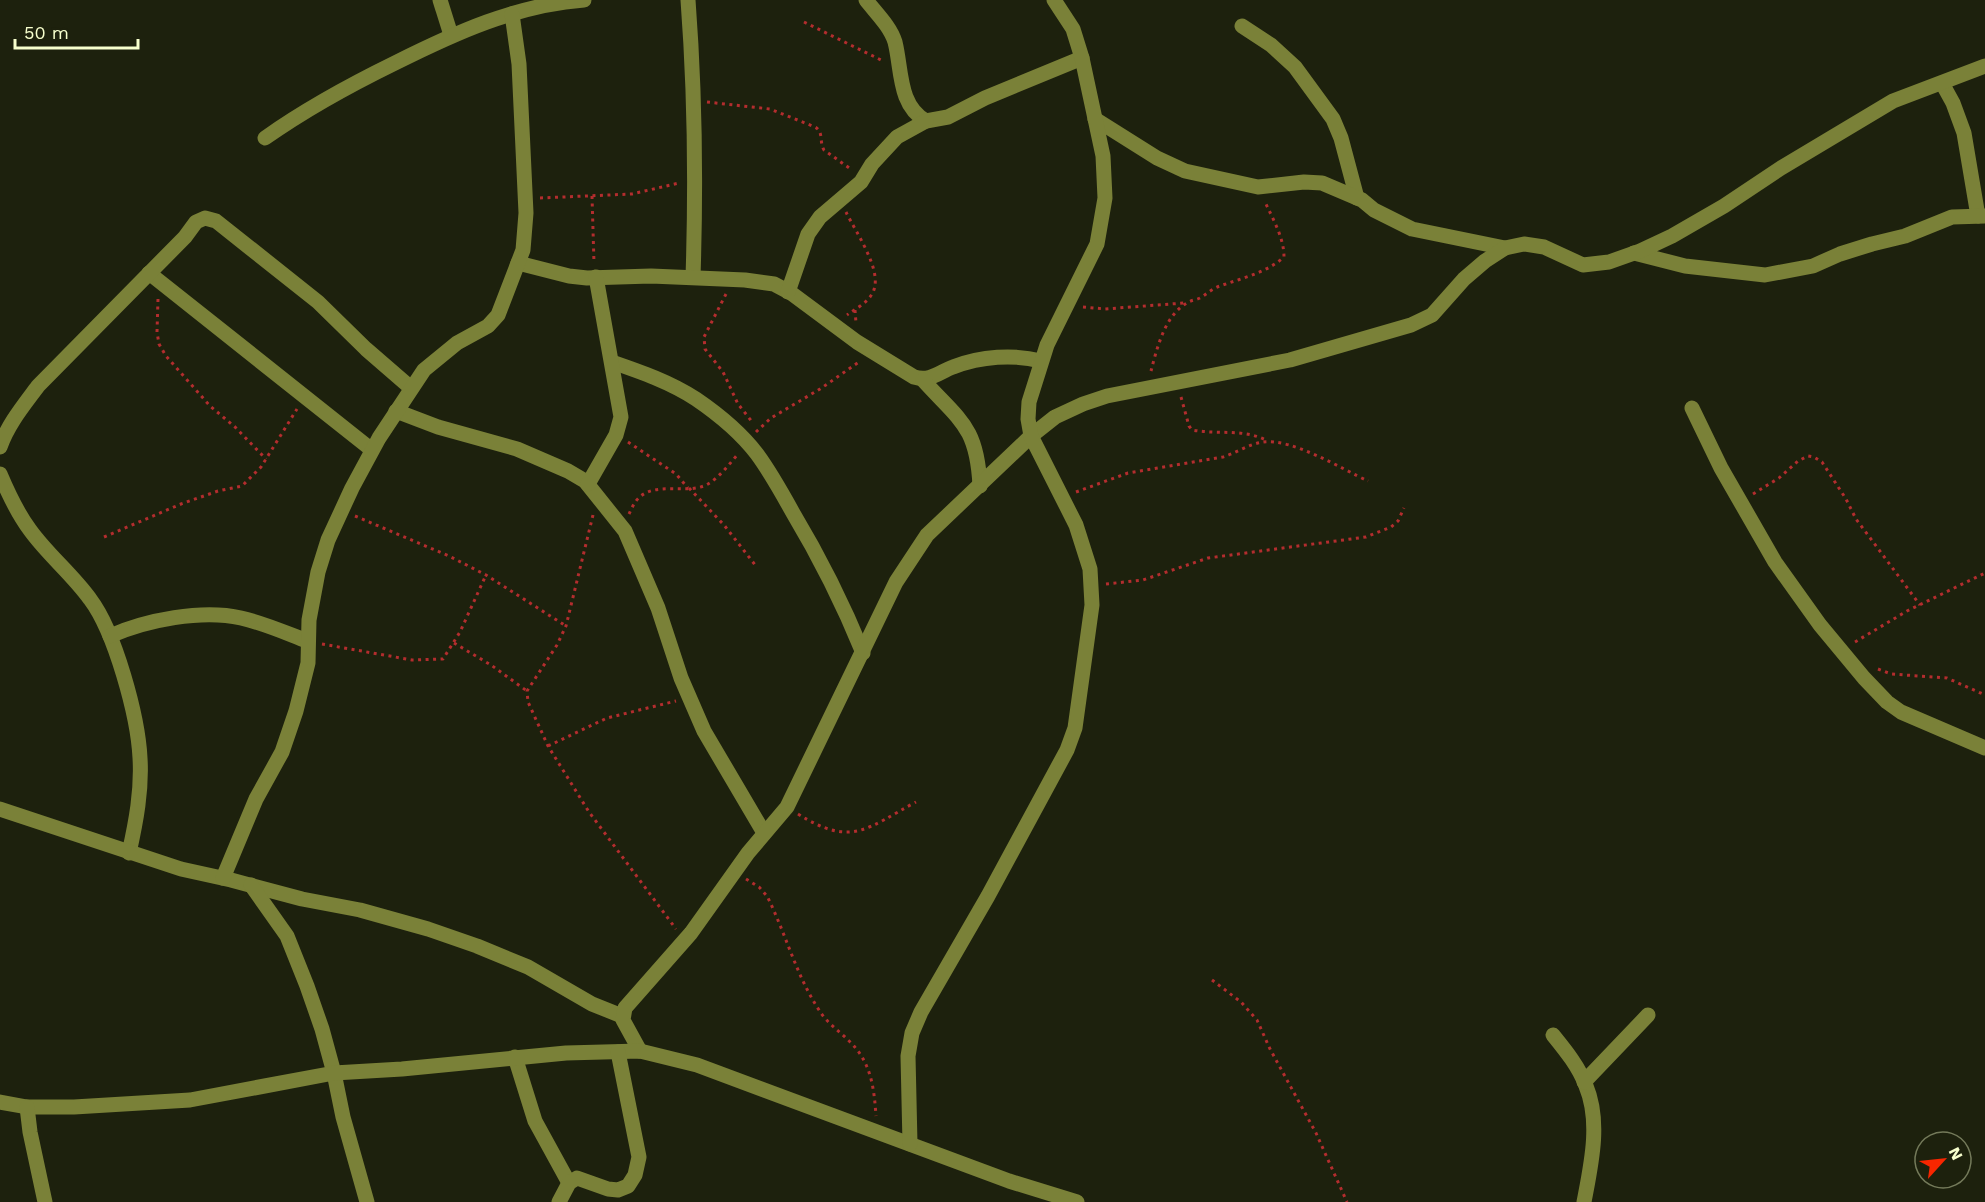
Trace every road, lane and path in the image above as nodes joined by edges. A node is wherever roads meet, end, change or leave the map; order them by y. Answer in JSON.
{"nodes":[{"id":1,"x":440,"y":0,"type":"edge"},
{"id":2,"x":584,"y":0,"type":"edge"},
{"id":3,"x":688,"y":0,"type":"edge"},
{"id":4,"x":866,"y":0,"type":"edge"},
{"id":5,"x":1054,"y":0,"type":"edge"},
{"id":6,"x":512,"y":14,"type":"junction"},
{"id":7,"x":804,"y":22,"type":"dead end"},
{"id":8,"x":1242,"y":26,"type":"dead end"},
{"id":9,"x":451,"y":35,"type":"junction"},
{"id":10,"x":1082,"y":58,"type":"junction"},
{"id":11,"x":1985,"y":66,"type":"edge"},
{"id":12,"x":899,"y":69,"type":"junction"},
{"id":13,"x":1942,"y":83,"type":"junction"},
{"id":14,"x":693,"y":101,"type":"junction"},
{"id":15,"x":1095,"y":119,"type":"junction"},
{"id":16,"x":926,"y":121,"type":"junction"},
{"id":17,"x":265,"y":138,"type":"dead end"},
{"id":18,"x":863,"y":178,"type":"junction"},
{"id":19,"x":696,"y":181,"type":"junction"},
{"id":20,"x":1258,"y":187,"type":"junction"},
{"id":21,"x":592,"y":196,"type":"junction"},
{"id":22,"x":526,"y":198,"type":"junction"},
{"id":23,"x":1358,"y":198,"type":"junction"},
{"id":24,"x":840,"y":200,"type":"junction"},
{"id":25,"x":1982,"y":216,"type":"edge"},
{"id":26,"x":1505,"y":248,"type":"junction"},
{"id":27,"x":1634,"y":253,"type":"junction"},
{"id":28,"x":518,"y":263,"type":"junction"},
{"id":29,"x":153,"y":276,"type":"junction"},
{"id":30,"x":596,"y":277,"type":"junction"},
{"id":31,"x":693,"y":277,"type":"junction"},
{"id":32,"x":733,"y":279,"type":"junction"},
{"id":33,"x":788,"y":292,"type":"junction"},
{"id":34,"x":1186,"y":303,"type":"junction"},
{"id":35,"x":1067,"y":306,"type":"junction"},
{"id":36,"x":834,"y":326,"type":"junction"},
{"id":37,"x":873,"y":351,"type":"junction"},
{"id":38,"x":1041,"y":361,"type":"junction"},
{"id":39,"x":612,"y":362,"type":"junction"},
{"id":40,"x":923,"y":380,"type":"junction"},
{"id":41,"x":1178,"y":384,"type":"junction"},
{"id":42,"x":411,"y":387,"type":"junction"},
{"id":43,"x":1146,"y":390,"type":"junction"},
{"id":44,"x":305,"y":398,"type":"junction"},
{"id":45,"x":1692,"y":408,"type":"dead end"},
{"id":46,"x":396,"y":411,"type":"junction"},
{"id":47,"x":758,"y":429,"type":"junction"},
{"id":48,"x":616,"y":435,"type":"junction"},
{"id":49,"x":1031,"y":436,"type":"junction"},
{"id":50,"x":1271,"y":442,"type":"junction"},
{"id":51,"x":748,"y":443,"type":"junction"},
{"id":52,"x":0,"y":447,"type":"edge"},
{"id":53,"x":372,"y":450,"type":"junction"},
{"id":54,"x":266,"y":459,"type":"junction"},
{"id":55,"x":0,"y":474,"type":"edge"},
{"id":56,"x":1368,"y":481,"type":"dead end"},
{"id":57,"x":980,"y":486,"type":"junction"},
{"id":58,"x":688,"y":488,"type":"junction"},
{"id":59,"x":592,"y":489,"type":"junction"},
{"id":60,"x":1064,"y":497,"type":"junction"},
{"id":61,"x":1740,"y":502,"type":"junction"},
{"id":62,"x":1404,"y":508,"type":"dead end"},
{"id":63,"x":342,"y":510,"type":"junction"},
{"id":64,"x":621,"y":526,"type":"junction"},
{"id":65,"x":104,"y":537,"type":"dead end"},
{"id":66,"x":756,"y":566,"type":"dead end"},
{"id":67,"x":1985,"y":573,"type":"edge"},
{"id":68,"x":486,"y":575,"type":"junction"},
{"id":69,"x":1090,"y":585,"type":"junction"},
{"id":70,"x":1920,"y":605,"type":"junction"},
{"id":71,"x":566,"y":626,"type":"junction"},
{"id":72,"x":110,"y":636,"type":"junction"},
{"id":73,"x":307,"y":641,"type":"junction"},
{"id":74,"x":454,"y":643,"type":"junction"},
{"id":75,"x":1837,"y":645,"type":"junction"},
{"id":76,"x":863,"y":653,"type":"junction"},
{"id":77,"x":1877,"y":668,"type":"dead end"},
{"id":78,"x":527,"y":691,"type":"junction"},
{"id":79,"x":1985,"y":695,"type":"edge"},
{"id":80,"x":689,"y":698,"type":"junction"},
{"id":81,"x":548,"y":746,"type":"junction"},
{"id":82,"x":1985,"y":748,"type":"edge"},
{"id":83,"x":916,"y":802,"type":"dead end"},
{"id":84,"x":787,"y":807,"type":"junction"},
{"id":85,"x":0,"y":809,"type":"edge"},
{"id":86,"x":764,"y":833,"type":"junction"},
{"id":87,"x":129,"y":853,"type":"junction"},
{"id":88,"x":735,"y":872,"type":"junction"},
{"id":89,"x":223,"y":878,"type":"junction"},
{"id":90,"x":251,"y":885,"type":"junction"},
{"id":91,"x":684,"y":940,"type":"junction"},
{"id":92,"x":1212,"y":980,"type":"dead end"},
{"id":93,"x":1648,"y":1015,"type":"dead end"},
{"id":94,"x":622,"y":1016,"type":"junction"},
{"id":95,"x":1553,"y":1035,"type":"dead end"},
{"id":96,"x":639,"y":1051,"type":"junction"},
{"id":97,"x":618,"y":1052,"type":"junction"},
{"id":98,"x":515,"y":1057,"type":"junction"},
{"id":99,"x":334,"y":1073,"type":"junction"},
{"id":100,"x":1584,"y":1082,"type":"junction"},
{"id":101,"x":0,"y":1102,"type":"edge"},
{"id":102,"x":27,"y":1107,"type":"junction"},
{"id":103,"x":878,"y":1134,"type":"junction"},
{"id":104,"x":910,"y":1144,"type":"junction"},
{"id":105,"x":569,"y":1183,"type":"junction"},
{"id":106,"x":45,"y":1202,"type":"edge"},
{"id":107,"x":367,"y":1202,"type":"edge"},
{"id":108,"x":559,"y":1202,"type":"edge"},
{"id":109,"x":1077,"y":1202,"type":"edge"},
{"id":110,"x":1347,"y":1202,"type":"edge"},
{"id":111,"x":1584,"y":1202,"type":"edge"}],
"edges":[{"from":1,"to":9,"type":"street"},
{"from":2,"to":6,"type":"street"},
{"from":3,"to":14,"type":"street"},
{"from":4,"to":12,"type":"street"},
{"from":5,"to":10,"type":"street"},
{"from":6,"to":9,"type":"street"},
{"from":6,"to":22,"type":"street"},
{"from":7,"to":12,"type":"path"},
{"from":8,"to":23,"type":"street"},
{"from":9,"to":17,"type":"street"},
{"from":10,"to":15,"type":"street"},
{"from":10,"to":16,"type":"street"},
{"from":11,"to":13,"type":"street"},
{"from":12,"to":16,"type":"street"},
{"from":13,"to":25,"type":"street"},
{"from":13,"to":27,"type":"street"},
{"from":14,"to":18,"type":"path"},
{"from":14,"to":19,"type":"street"},
{"from":15,"to":20,"type":"street"},
{"from":15,"to":35,"type":"street"},
{"from":16,"to":18,"type":"street"},
{"from":18,"to":24,"type":"street"},
{"from":19,"to":21,"type":"path"},
{"from":19,"to":31,"type":"street"},
{"from":20,"to":23,"type":"street"},
{"from":20,"to":34,"type":"path"},
{"from":21,"to":22,"type":"path"},
{"from":21,"to":30,"type":"path"},
{"from":22,"to":28,"type":"street"},
{"from":23,"to":26,"type":"street"},
{"from":24,"to":33,"type":"street"},
{"from":24,"to":36,"type":"path"},
{"from":25,"to":27,"type":"street"},
{"from":26,"to":27,"type":"street"},
{"from":26,"to":41,"type":"street"},
{"from":28,"to":30,"type":"street"},
{"from":28,"to":42,"type":"street"},
{"from":29,"to":42,"type":"street"},
{"from":29,"to":44,"type":"street"},
{"from":29,"to":52,"type":"street"},
{"from":29,"to":54,"type":"path"},
{"from":30,"to":31,"type":"street"},
{"from":30,"to":39,"type":"street"},
{"from":31,"to":32,"type":"street"},
{"from":32,"to":33,"type":"street"},
{"from":32,"to":47,"type":"path"},
{"from":33,"to":36,"type":"street"},
{"from":34,"to":35,"type":"path"},
{"from":34,"to":43,"type":"path"},
{"from":35,"to":38,"type":"street"},
{"from":36,"to":37,"type":"street"},
{"from":37,"to":40,"type":"street"},
{"from":37,"to":47,"type":"path"},
{"from":38,"to":40,"type":"street"},
{"from":38,"to":49,"type":"street"},
{"from":39,"to":48,"type":"street"},
{"from":39,"to":51,"type":"street"},
{"from":40,"to":57,"type":"street"},
{"from":41,"to":43,"type":"street"},
{"from":41,"to":50,"type":"path"},
{"from":42,"to":46,"type":"street"},
{"from":43,"to":49,"type":"street"},
{"from":44,"to":53,"type":"street"},
{"from":44,"to":54,"type":"path"},
{"from":45,"to":61,"type":"street"},
{"from":46,"to":53,"type":"street"},
{"from":46,"to":59,"type":"street"},
{"from":47,"to":51,"type":"path"},
{"from":48,"to":58,"type":"path"},
{"from":48,"to":59,"type":"street"},
{"from":49,"to":57,"type":"street"},
{"from":49,"to":60,"type":"street"},
{"from":50,"to":56,"type":"path"},
{"from":50,"to":60,"type":"path"},
{"from":51,"to":58,"type":"path"},
{"from":51,"to":76,"type":"street"},
{"from":53,"to":63,"type":"street"},
{"from":54,"to":65,"type":"path"},
{"from":55,"to":72,"type":"street"},
{"from":57,"to":76,"type":"street"},
{"from":58,"to":64,"type":"path"},
{"from":58,"to":66,"type":"path"},
{"from":59,"to":64,"type":"street"},
{"from":59,"to":71,"type":"path"},
{"from":60,"to":69,"type":"street"},
{"from":61,"to":70,"type":"path"},
{"from":61,"to":75,"type":"street"},
{"from":62,"to":69,"type":"path"},
{"from":63,"to":68,"type":"path"},
{"from":63,"to":73,"type":"street"},
{"from":64,"to":80,"type":"street"},
{"from":67,"to":70,"type":"path"},
{"from":68,"to":71,"type":"path"},
{"from":68,"to":74,"type":"path"},
{"from":69,"to":104,"type":"street"},
{"from":70,"to":75,"type":"path"},
{"from":71,"to":78,"type":"path"},
{"from":72,"to":73,"type":"street"},
{"from":72,"to":87,"type":"street"},
{"from":73,"to":74,"type":"path"},
{"from":73,"to":89,"type":"street"},
{"from":74,"to":78,"type":"path"},
{"from":75,"to":82,"type":"street"},
{"from":76,"to":84,"type":"street"},
{"from":77,"to":79,"type":"path"},
{"from":78,"to":81,"type":"path"},
{"from":80,"to":81,"type":"path"},
{"from":80,"to":86,"type":"street"},
{"from":81,"to":91,"type":"path"},
{"from":83,"to":84,"type":"path"},
{"from":84,"to":86,"type":"street"},
{"from":85,"to":87,"type":"street"},
{"from":86,"to":88,"type":"street"},
{"from":87,"to":89,"type":"street"},
{"from":88,"to":91,"type":"street"},
{"from":88,"to":103,"type":"path"},
{"from":89,"to":90,"type":"street"},
{"from":90,"to":94,"type":"street"},
{"from":90,"to":99,"type":"street"},
{"from":91,"to":94,"type":"street"},
{"from":92,"to":110,"type":"path"},
{"from":93,"to":100,"type":"street"},
{"from":94,"to":96,"type":"street"},
{"from":95,"to":100,"type":"street"},
{"from":96,"to":97,"type":"street"},
{"from":96,"to":103,"type":"street"},
{"from":97,"to":98,"type":"street"},
{"from":97,"to":105,"type":"street"},
{"from":98,"to":99,"type":"street"},
{"from":98,"to":105,"type":"street"},
{"from":99,"to":102,"type":"street"},
{"from":99,"to":107,"type":"street"},
{"from":100,"to":111,"type":"street"},
{"from":101,"to":102,"type":"street"},
{"from":102,"to":106,"type":"street"},
{"from":103,"to":104,"type":"street"},
{"from":104,"to":109,"type":"street"},
{"from":105,"to":108,"type":"street"}]}
